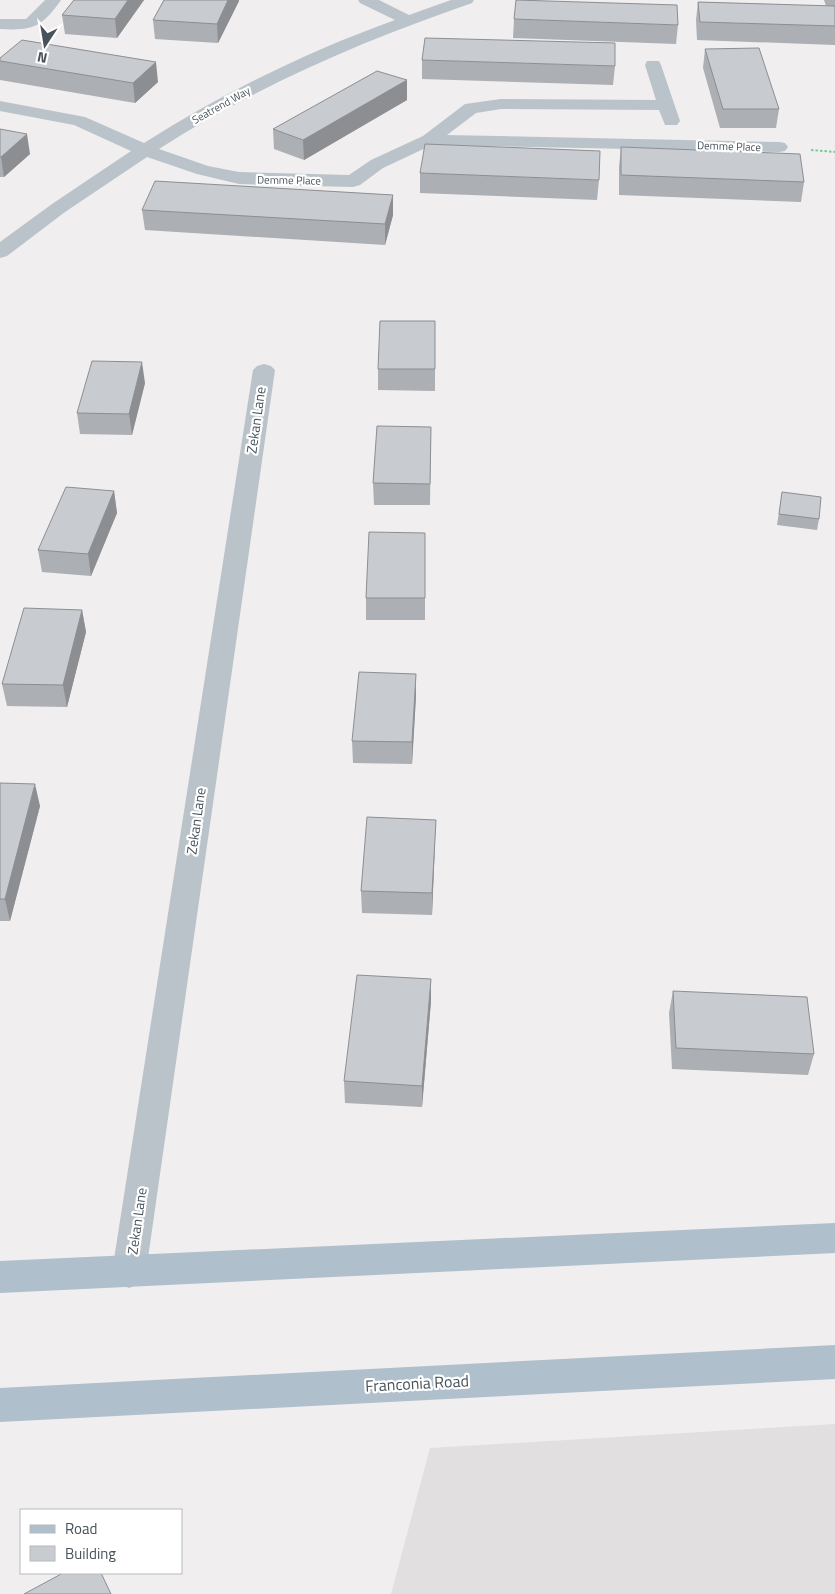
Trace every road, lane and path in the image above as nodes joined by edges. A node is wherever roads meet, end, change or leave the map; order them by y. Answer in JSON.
{"nodes":[{"id":1,"x":53,"y":0,"type":"edge"},
{"id":2,"x":366,"y":0,"type":"edge"},
{"id":3,"x":466,"y":0,"type":"edge"},
{"id":4,"x":408,"y":20,"type":"junction"},
{"id":5,"x":0,"y":24,"type":"edge"},
{"id":6,"x":653,"y":65,"type":"dead end"},
{"id":7,"x":665,"y":105,"type":"junction"},
{"id":8,"x":0,"y":106,"type":"edge"},
{"id":9,"x":429,"y":140,"type":"junction"},
{"id":10,"x":678,"y":144,"type":"junction"},
{"id":11,"x":780,"y":147,"type":"dead end"},
{"id":12,"x":144,"y":150,"type":"junction"},
{"id":13,"x":0,"y":252,"type":"edge"},
{"id":14,"x":264,"y":370,"type":"dead end"},
{"id":15,"x":835,"y":1238,"type":"edge"},
{"id":16,"x":129,"y":1272,"type":"junction"},
{"id":17,"x":0,"y":1277,"type":"edge"},
{"id":18,"x":835,"y":1362,"type":"edge"},
{"id":19,"x":0,"y":1405,"type":"edge"}],
"edges":[{"from":1,"to":5,"type":"street"},
{"from":2,"to":4,"type":"street"},
{"from":3,"to":4,"type":"street","name":"Seatrend Way"},
{"from":4,"to":12,"type":"street","name":"Seatrend Way"},
{"from":6,"to":7,"type":"street","name":"Demme Place"},
{"from":7,"to":9,"type":"street","name":"Demme Place"},
{"from":7,"to":10,"type":"street","name":"Demme Place"},
{"from":8,"to":12,"type":"street","name":"Demme Place"},
{"from":9,"to":10,"type":"street","name":"Demme Place"},
{"from":9,"to":12,"type":"street","name":"Demme Place"},
{"from":10,"to":11,"type":"street","name":"Demme Place"},
{"from":12,"to":13,"type":"street","name":"Seatrend Way"},
{"from":14,"to":16,"type":"street","name":"Zekan Lane"},
{"from":15,"to":16,"type":"main road"},
{"from":16,"to":17,"type":"main road"},
{"from":18,"to":19,"type":"main road","name":"Franconia Road"}]}
